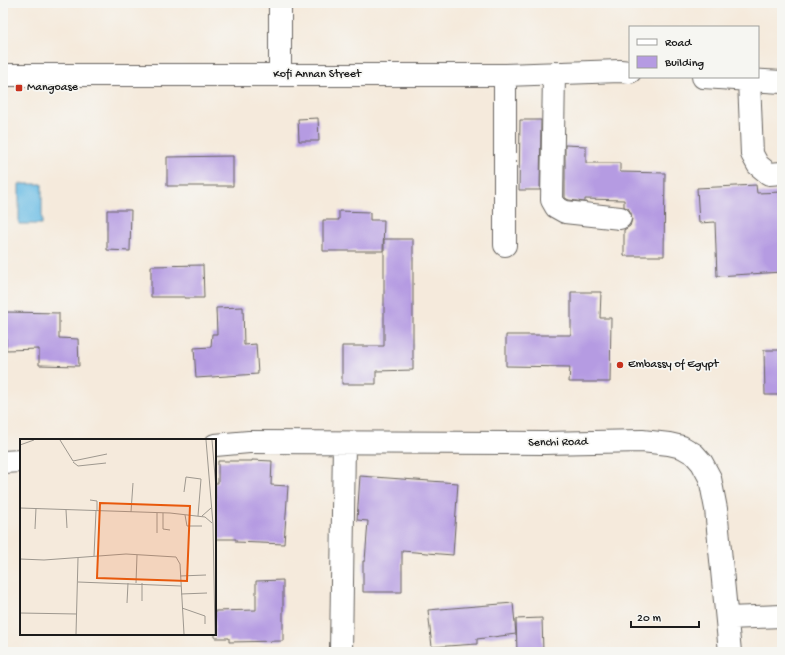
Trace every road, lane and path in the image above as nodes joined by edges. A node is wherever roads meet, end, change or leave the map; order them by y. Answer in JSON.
{"nodes":[{"id":1,"x":280,"y":3,"type":"edge"},
{"id":2,"x":629,"y":72,"type":"edge"},
{"id":3,"x":554,"y":73,"type":"junction"},
{"id":4,"x":3,"y":75,"type":"edge"},
{"id":5,"x":280,"y":75,"type":"junction"},
{"id":6,"x":505,"y":75,"type":"junction"},
{"id":7,"x":718,"y":78,"type":"edge"},
{"id":8,"x":749,"y":80,"type":"junction"},
{"id":9,"x":782,"y":82,"type":"edge"},
{"id":10,"x":782,"y":174,"type":"edge"},
{"id":11,"x":620,"y":218,"type":"dead end"},
{"id":12,"x":505,"y":245,"type":"dead end"},
{"id":13,"x":344,"y":443,"type":"junction"},
{"id":14,"x":216,"y":445,"type":"edge"},
{"id":15,"x":20,"y":461,"type":"edge"},
{"id":16,"x":3,"y":462,"type":"edge"},
{"id":17,"x":782,"y":616,"type":"edge"},
{"id":18,"x":727,"y":618,"type":"junction"},
{"id":19,"x":341,"y":652,"type":"edge"},
{"id":20,"x":730,"y":652,"type":"edge"}],
"edges":[{"from":1,"to":5,"type":"street"},
{"from":2,"to":3,"type":"street","name":"Kofi Annan Street"},
{"from":3,"to":6,"type":"street","name":"Kofi Annan Street"},
{"from":3,"to":11,"type":"street"},
{"from":4,"to":5,"type":"street","name":"Kofi Annan Street"},
{"from":5,"to":6,"type":"street","name":"Kofi Annan Street"},
{"from":6,"to":12,"type":"street"},
{"from":7,"to":8,"type":"street"},
{"from":8,"to":9,"type":"street"},
{"from":8,"to":10,"type":"street"},
{"from":13,"to":14,"type":"street","name":"Senchi Road"},
{"from":13,"to":18,"type":"street","name":"Senchi Road"},
{"from":13,"to":19,"type":"street"},
{"from":15,"to":16,"type":"street"},
{"from":17,"to":18,"type":"street"},
{"from":18,"to":20,"type":"street","name":"Senchi Road"}]}
